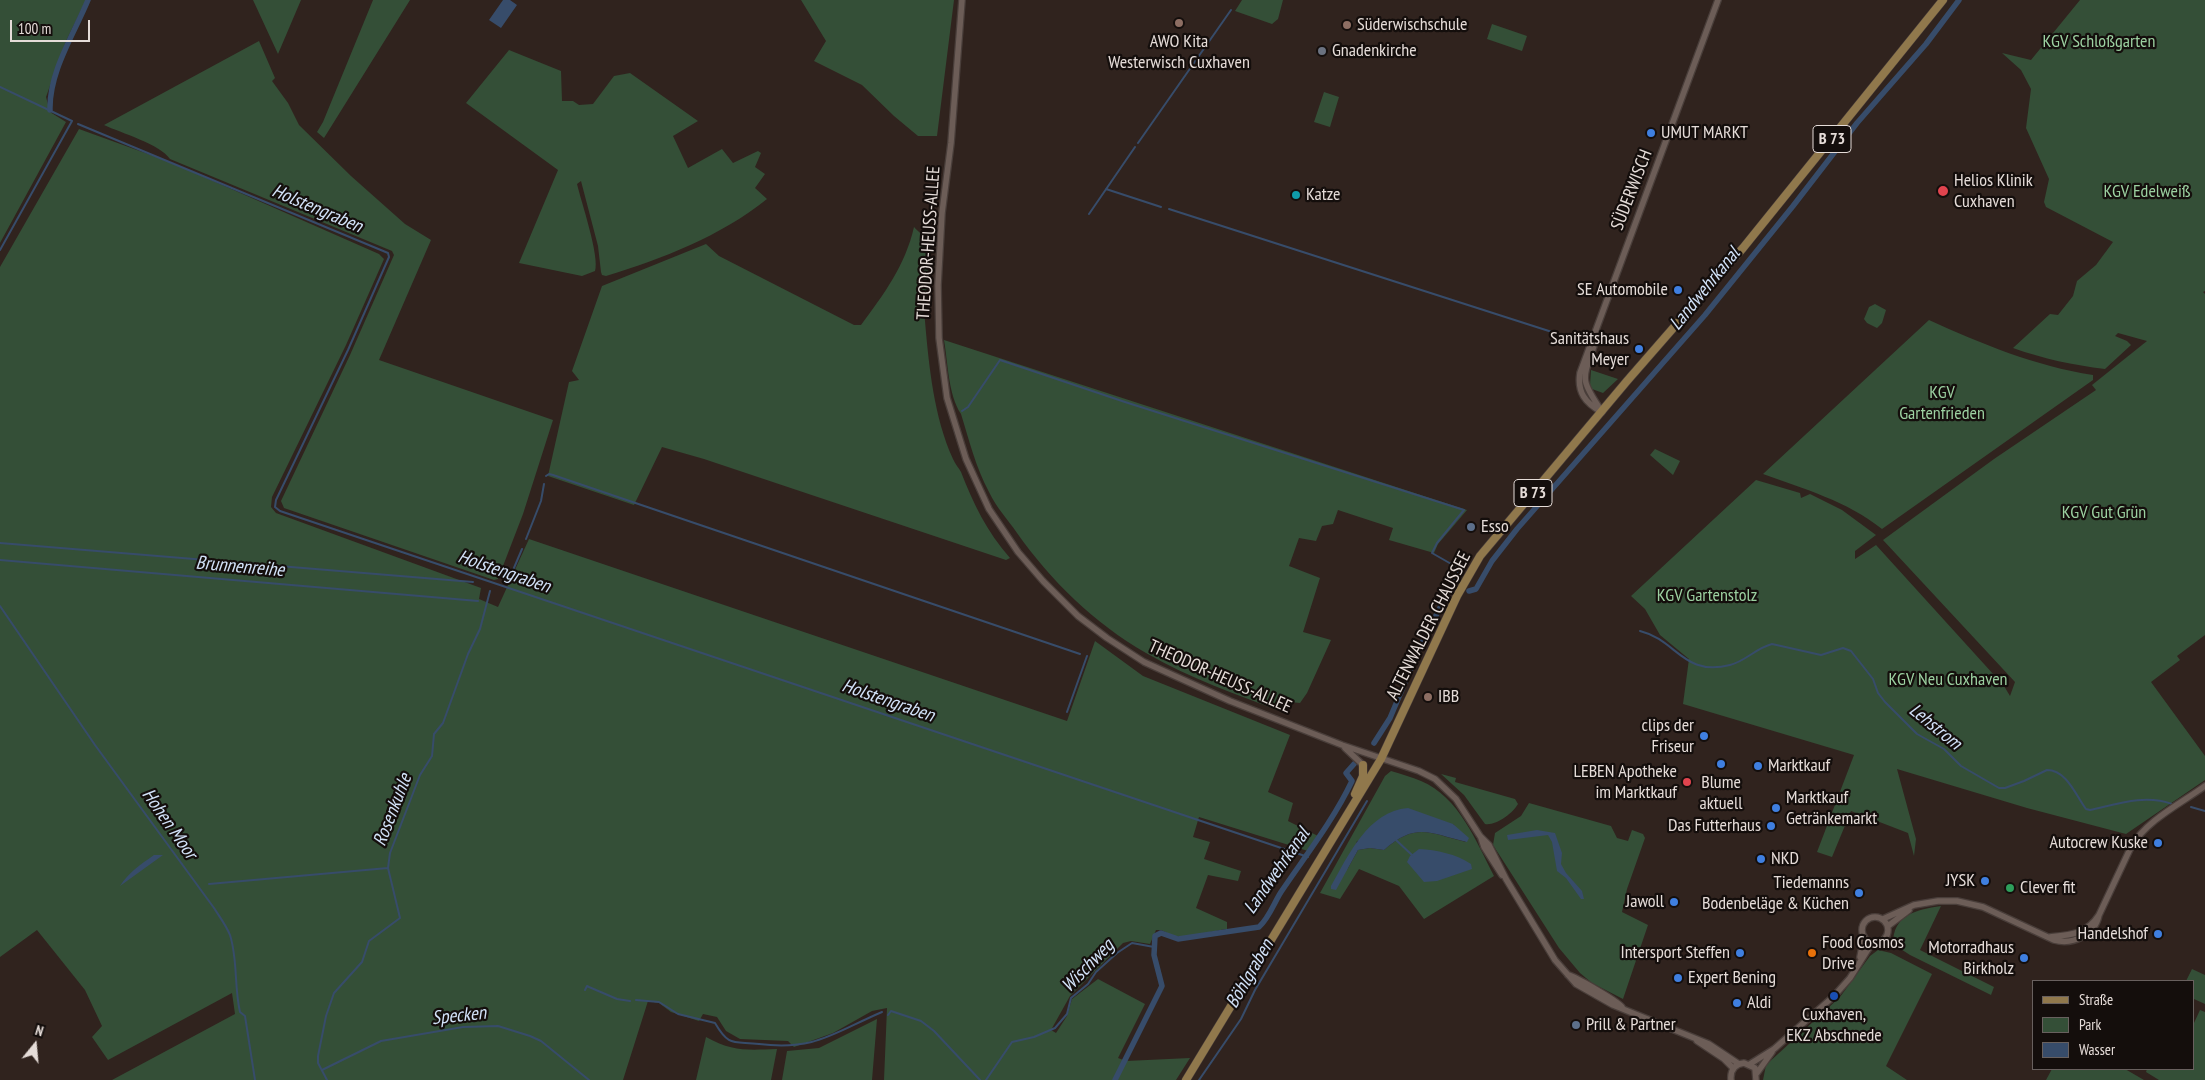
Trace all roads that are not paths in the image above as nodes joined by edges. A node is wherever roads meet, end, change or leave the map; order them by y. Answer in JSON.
{"nodes":[{"id":1,"x":1718,"y":0,"type":"edge"},
{"id":2,"x":1943,"y":0,"type":"edge"},
{"id":3,"x":963,"y":1,"type":"edge"},
{"id":4,"x":1602,"y":412,"type":"junction"},
{"id":5,"x":1342,"y":745,"type":"junction"},
{"id":6,"x":1381,"y":759,"type":"junction"},
{"id":7,"x":1363,"y":765,"type":"joint"},
{"id":8,"x":2205,"y":786,"type":"edge"},
{"id":9,"x":1345,"y":819,"type":"junction"},
{"id":10,"x":1920,"y":904,"type":"junction"},
{"id":11,"x":1883,"y":919,"type":"junction"},
{"id":12,"x":1888,"y":926,"type":"junction"},
{"id":13,"x":1864,"y":937,"type":"junction"},
{"id":14,"x":1872,"y":943,"type":"junction"},
{"id":15,"x":1857,"y":966,"type":"junction"},
{"id":16,"x":1696,"y":1040,"type":"junction"},
{"id":17,"x":1774,"y":1049,"type":"junction"},
{"id":18,"x":1739,"y":1064,"type":"junction"},
{"id":19,"x":1750,"y":1064,"type":"junction"},
{"id":20,"x":1733,"y":1068,"type":"junction"},
{"id":21,"x":1757,"y":1073,"type":"junction"},
{"id":22,"x":1186,"y":1080,"type":"edge"},
{"id":23,"x":1731,"y":1080,"type":"edge"},
{"id":24,"x":1756,"y":1080,"type":"edge"}],
"edges":[{"from":1,"to":4,"type":"street","name":"SÜDERWISCH"},
{"from":2,"to":4,"type":"main road","name":"ALTENWALDER CHAUSSEE","number":"B 73"},
{"from":3,"to":5,"type":"street","name":"THEODOR-HEUSS-ALLEE"},
{"from":4,"to":6,"type":"main road","name":"ALTENWALDER CHAUSSEE","number":"B 73"},
{"from":5,"to":6,"type":"street","name":"THEODOR-HEUSS-ALLEE"},
{"from":5,"to":7,"type":"street"},
{"from":6,"to":9,"type":"main road","name":"ALTENWALDER CHAUSSEE","number":"B 73"},
{"from":6,"to":16,"type":"street","name":"THEODOR-HEUSS-ALLEE"},
{"from":7,"to":9,"type":"main road","name":"ALTENWALDER CHAUSSEE","number":"B 73"},
{"from":8,"to":10,"type":"street"},
{"from":9,"to":22,"type":"main road","name":"ALTENWALDER CHAUSSEE","number":"B 73"},
{"from":10,"to":11,"type":"street"},
{"from":10,"to":12,"type":"street"},
{"from":11,"to":12,"type":"street"},
{"from":11,"to":13,"type":"street"},
{"from":12,"to":14,"type":"street"},
{"from":13,"to":14,"type":"street"},
{"from":13,"to":15,"type":"street"},
{"from":14,"to":15,"type":"street"},
{"from":15,"to":17,"type":"street"},
{"from":16,"to":18,"type":"street"},
{"from":16,"to":20,"type":"street"},
{"from":17,"to":19,"type":"street"},
{"from":17,"to":21,"type":"street"},
{"from":18,"to":19,"type":"street"},
{"from":18,"to":20,"type":"street"},
{"from":19,"to":21,"type":"street"},
{"from":20,"to":23,"type":"street"},
{"from":21,"to":24,"type":"street"}]}
